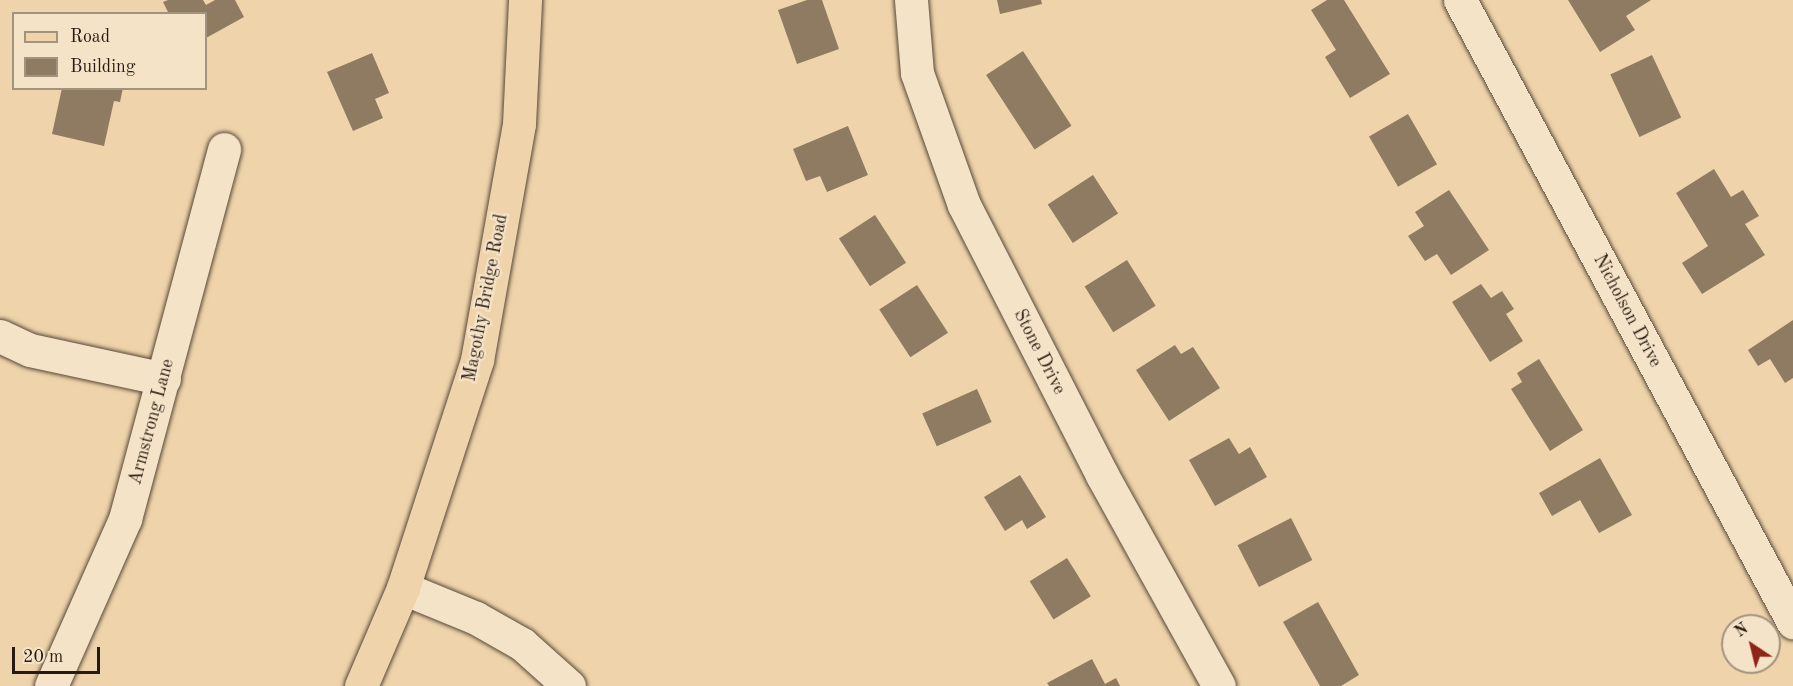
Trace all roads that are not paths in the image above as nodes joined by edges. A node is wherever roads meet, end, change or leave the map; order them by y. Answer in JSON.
{"nodes":[{"id":1,"x":525,"y":0,"type":"edge"},
{"id":2,"x":911,"y":0,"type":"edge"},
{"id":3,"x":1460,"y":0,"type":"edge"},
{"id":4,"x":224,"y":149,"type":"dead end"},
{"id":5,"x":0,"y":336,"type":"edge"},
{"id":6,"x":164,"y":379,"type":"junction"},
{"id":7,"x":403,"y":588,"type":"junction"},
{"id":8,"x":1793,"y":622,"type":"edge"},
{"id":9,"x":51,"y":686,"type":"edge"},
{"id":10,"x":361,"y":686,"type":"edge"},
{"id":11,"x":569,"y":686,"type":"edge"},
{"id":12,"x":1219,"y":686,"type":"edge"}],
"edges":[{"from":1,"to":7,"type":"main road","name":"Magothy Bridge Road"},
{"from":2,"to":12,"type":"street","name":"Stone Drive"},
{"from":3,"to":8,"type":"street","name":"Nicholson Drive"},
{"from":4,"to":6,"type":"street","name":"Armstrong Lane"},
{"from":5,"to":6,"type":"street"},
{"from":6,"to":9,"type":"street","name":"Armstrong Lane"},
{"from":7,"to":10,"type":"main road","name":"Magothy Bridge Road"},
{"from":7,"to":11,"type":"street"}]}
